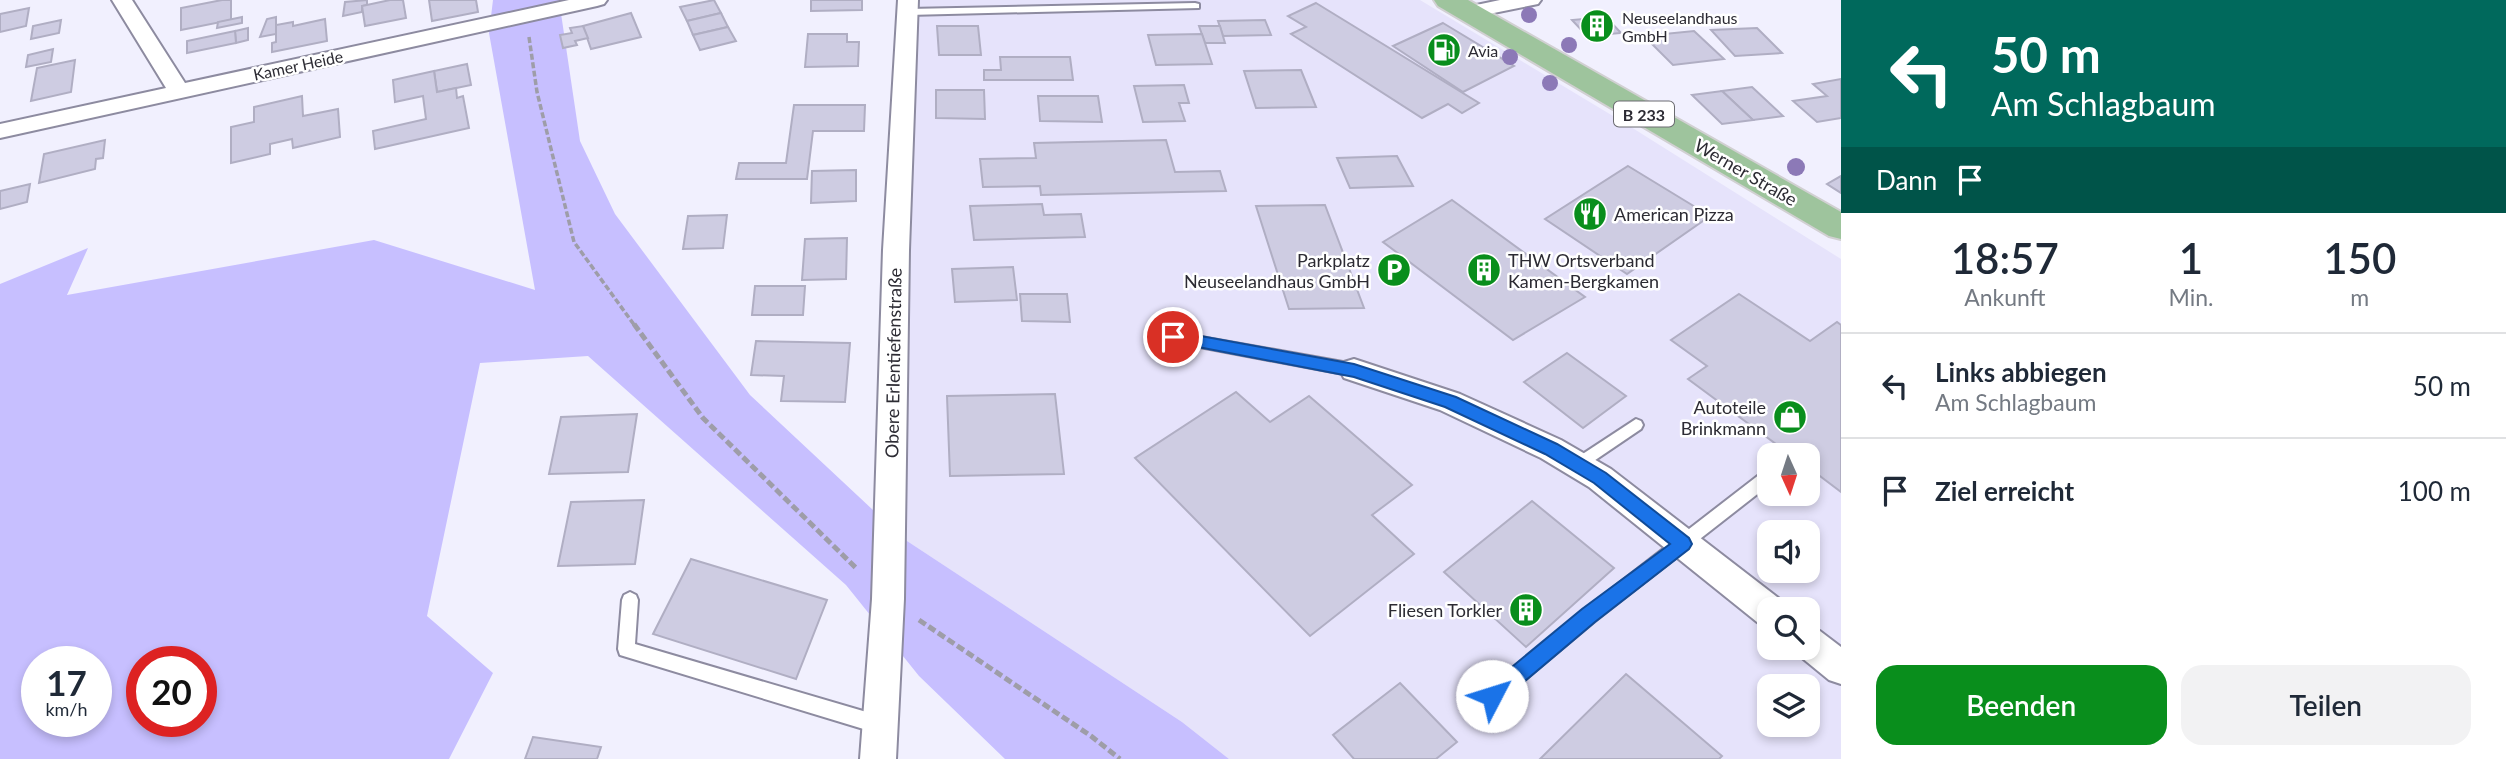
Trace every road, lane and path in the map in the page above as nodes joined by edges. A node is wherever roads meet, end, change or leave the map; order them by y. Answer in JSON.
{"nodes":[{"id":1,"x":122,"y":0,"type":"edge"},
{"id":2,"x":597,"y":0,"type":"edge"},
{"id":3,"x":1531,"y":0,"type":"edge"},
{"id":4,"x":908,"y":6,"type":"edge"},
{"id":5,"x":1195,"y":6,"type":"dead end"},
{"id":6,"x":1458,"y":6,"type":"edge"},
{"id":7,"x":526,"y":15,"type":"junction"},
{"id":8,"x":179,"y":91,"type":"junction"},
{"id":9,"x":0,"y":131,"type":"edge"},
{"id":10,"x":1841,"y":227,"type":"edge"},
{"id":11,"x":1173,"y":337,"type":"dead end"},
{"id":12,"x":1354,"y":370,"type":"joint"},
{"id":13,"x":1636,"y":425,"type":"dead end"},
{"id":14,"x":1577,"y":465,"type":"junction"},
{"id":15,"x":1757,"y":485,"type":"edge"},
{"id":16,"x":1683,"y":544,"type":"junction"},
{"id":17,"x":888,"y":599,"type":"junction"},
{"id":18,"x":630,"y":600,"type":"dead end"},
{"id":19,"x":1757,"y":602,"type":"edge"},
{"id":20,"x":1820,"y":651,"type":"edge"},
{"id":21,"x":1841,"y":668,"type":"edge"},
{"id":22,"x":1492,"y":696,"type":"dead end"},
{"id":23,"x":880,"y":725,"type":"junction"},
{"id":24,"x":878,"y":759,"type":"edge"},
{"id":25,"x":1120,"y":759,"type":"edge"}],
"edges":[{"from":1,"to":8,"type":"street"},
{"from":2,"to":7,"type":"street","name":"Kamer Heide"},
{"from":3,"to":6,"type":"street","name":"Werner Straße"},
{"from":4,"to":5,"type":"lane"},
{"from":4,"to":17,"type":"street","name":"Obere Erlentiefenstraße"},
{"from":6,"to":10,"type":"main road","name":"Werner Straße","number":"B 233"},
{"from":7,"to":8,"type":"street","name":"Kamer Heide"},
{"from":7,"to":17,"type":"path"},
{"from":8,"to":9,"type":"street","name":"Kamer Heide"},
{"from":11,"to":12,"type":"lane"},
{"from":12,"to":14,"type":"street"},
{"from":13,"to":14,"type":"lane"},
{"from":14,"to":16,"type":"street"},
{"from":15,"to":16,"type":"lane"},
{"from":16,"to":19,"type":"street"},
{"from":16,"to":22,"type":"lane"},
{"from":17,"to":23,"type":"street","name":"Obere Erlentiefenstraße"},
{"from":17,"to":25,"type":"path"},
{"from":18,"to":23,"type":"lane"},
{"from":20,"to":21,"type":"street"},
{"from":23,"to":24,"type":"street","name":"Obere Erlentiefenstraße"}]}
